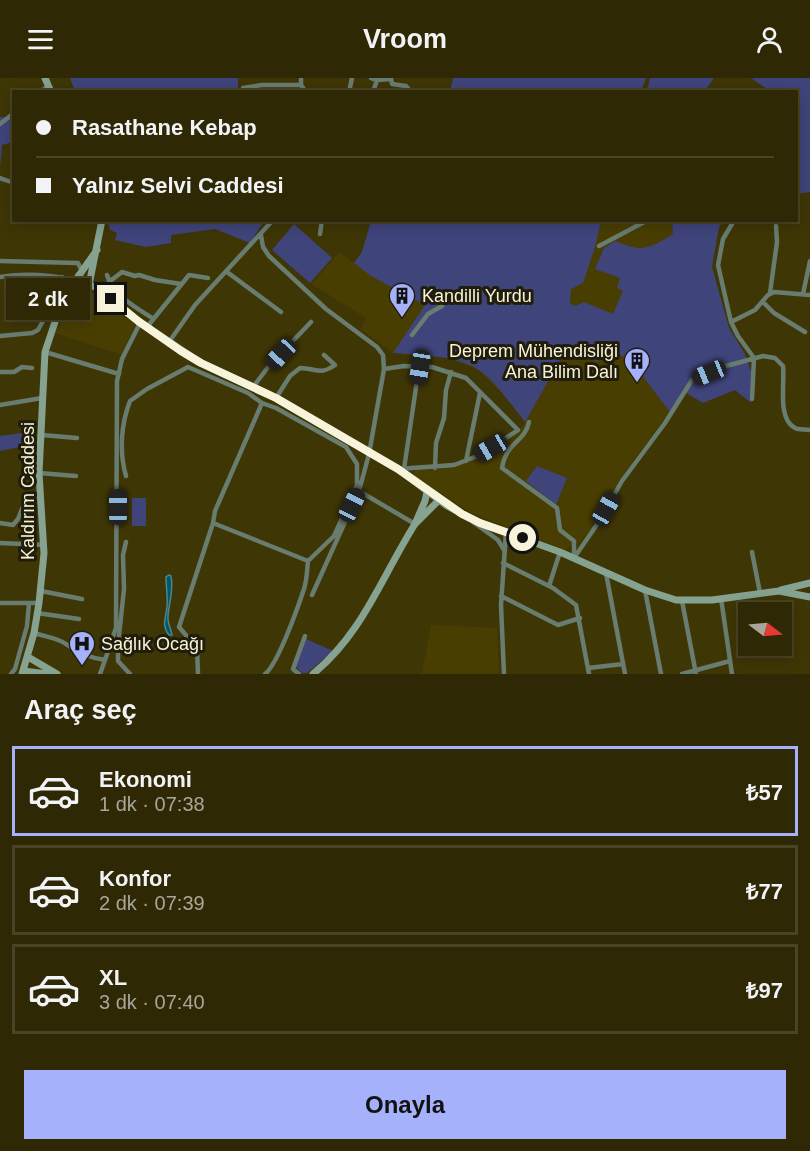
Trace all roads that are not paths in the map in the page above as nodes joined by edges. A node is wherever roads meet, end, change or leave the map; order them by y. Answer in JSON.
{"nodes":[{"id":1,"x":45,"y":78,"type":"edge"},
{"id":2,"x":301,"y":78,"type":"edge"},
{"id":3,"x":374,"y":79,"type":"edge"},
{"id":4,"x":391,"y":80,"type":"edge"},
{"id":5,"x":301,"y":85,"type":"junction"},
{"id":6,"x":243,"y":88,"type":"dead end"},
{"id":7,"x":50,"y":89,"type":"edge"},
{"id":8,"x":305,"y":90,"type":"edge"},
{"id":9,"x":409,"y":90,"type":"edge"},
{"id":10,"x":12,"y":115,"type":"edge"},
{"id":11,"x":0,"y":124,"type":"edge"},
{"id":12,"x":102,"y":222,"type":"edge"},
{"id":13,"x":271,"y":222,"type":"edge"},
{"id":14,"x":322,"y":222,"type":"edge"},
{"id":15,"x":644,"y":222,"type":"edge"},
{"id":16,"x":732,"y":224,"type":"dead end"},
{"id":17,"x":776,"y":226,"type":"dead end"},
{"id":18,"x":320,"y":234,"type":"dead end"},
{"id":19,"x":261,"y":235,"type":"junction"},
{"id":20,"x":599,"y":246,"type":"dead end"},
{"id":21,"x":97,"y":250,"type":"junction"},
{"id":22,"x":0,"y":261,"type":"edge"},
{"id":23,"x":810,"y":261,"type":"edge"},
{"id":24,"x":227,"y":272,"type":"junction"},
{"id":25,"x":107,"y":275,"type":"dead end"},
{"id":26,"x":79,"y":276,"type":"junction"},
{"id":27,"x":91,"y":276,"type":"junction"},
{"id":28,"x":0,"y":277,"type":"edge"},
{"id":29,"x":62,"y":277,"type":"junction"},
{"id":30,"x":208,"y":278,"type":"dead end"},
{"id":31,"x":109,"y":282,"type":"junction"},
{"id":32,"x":86,"y":283,"type":"junction"},
{"id":33,"x":181,"y":285,"type":"junction"},
{"id":34,"x":98,"y":288,"type":"junction"},
{"id":35,"x":70,"y":292,"type":"junction"},
{"id":36,"x":771,"y":293,"type":"junction"},
{"id":37,"x":802,"y":294,"type":"junction"},
{"id":38,"x":810,"y":295,"type":"edge"},
{"id":39,"x":763,"y":302,"type":"junction"},
{"id":40,"x":442,"y":306,"type":"dead end"},
{"id":41,"x":281,"y":312,"type":"dead end"},
{"id":42,"x":152,"y":318,"type":"junction"},
{"id":43,"x":311,"y":322,"type":"dead end"},
{"id":44,"x":731,"y":322,"type":"junction"},
{"id":45,"x":144,"y":325,"type":"junction"},
{"id":46,"x":805,"y":332,"type":"dead end"},
{"id":47,"x":412,"y":335,"type":"dead end"},
{"id":48,"x":0,"y":336,"type":"edge"},
{"id":49,"x":169,"y":342,"type":"junction"},
{"id":50,"x":45,"y":352,"type":"junction"},
{"id":51,"x":324,"y":355,"type":"dead end"},
{"id":52,"x":754,"y":358,"type":"junction"},
{"id":53,"x":420,"y":367,"type":"junction"},
{"id":54,"x":32,"y":368,"type":"dead end"},
{"id":55,"x":384,"y":369,"type":"junction"},
{"id":56,"x":0,"y":372,"type":"edge"},
{"id":57,"x":451,"y":372,"type":"junction"},
{"id":58,"x":119,"y":374,"type":"junction"},
{"id":59,"x":253,"y":387,"type":"junction"},
{"id":60,"x":480,"y":393,"type":"junction"},
{"id":61,"x":42,"y":398,"type":"junction"},
{"id":62,"x":276,"y":398,"type":"junction"},
{"id":63,"x":752,"y":399,"type":"dead end"},
{"id":64,"x":262,"y":403,"type":"junction"},
{"id":65,"x":0,"y":405,"type":"edge"},
{"id":66,"x":529,"y":422,"type":"dead end"},
{"id":67,"x":810,"y":430,"type":"edge"},
{"id":68,"x":42,"y":435,"type":"junction"},
{"id":69,"x":76,"y":438,"type":"dead end"},
{"id":70,"x":369,"y":454,"type":"junction"},
{"id":71,"x":466,"y":461,"type":"junction"},
{"id":72,"x":435,"y":468,"type":"junction"},
{"id":73,"x":401,"y":469,"type":"junction"},
{"id":74,"x":39,"y":472,"type":"junction"},
{"id":75,"x":76,"y":476,"type":"dead end"},
{"id":76,"x":126,"y":476,"type":"dead end"},
{"id":77,"x":359,"y":490,"type":"junction"},
{"id":78,"x":427,"y":492,"type":"junction"},
{"id":79,"x":40,"y":498,"type":"junction"},
{"id":80,"x":439,"y":500,"type":"junction"},
{"id":81,"x":469,"y":518,"type":"junction"},
{"id":82,"x":213,"y":523,"type":"junction"},
{"id":83,"x":0,"y":524,"type":"edge"},
{"id":84,"x":415,"y":524,"type":"junction"},
{"id":85,"x":506,"y":532,"type":"junction"},
{"id":86,"x":126,"y":542,"type":"dead end"},
{"id":87,"x":0,"y":543,"type":"edge"},
{"id":88,"x":44,"y":545,"type":"junction"},
{"id":89,"x":504,"y":550,"type":"junction"},
{"id":90,"x":560,"y":552,"type":"junction"},
{"id":91,"x":752,"y":552,"type":"dead end"},
{"id":92,"x":574,"y":558,"type":"junction"},
{"id":93,"x":308,"y":561,"type":"junction"},
{"id":94,"x":503,"y":562,"type":"junction"},
{"id":95,"x":606,"y":573,"type":"junction"},
{"id":96,"x":810,"y":584,"type":"edge"},
{"id":97,"x":549,"y":586,"type":"junction"},
{"id":98,"x":645,"y":590,"type":"junction"},
{"id":99,"x":41,"y":591,"type":"junction"},
{"id":100,"x":779,"y":591,"type":"junction"},
{"id":101,"x":760,"y":593,"type":"junction"},
{"id":102,"x":312,"y":595,"type":"dead end"},
{"id":103,"x":501,"y":596,"type":"junction"},
{"id":104,"x":809,"y":597,"type":"edge"},
{"id":105,"x":721,"y":598,"type":"junction"},
{"id":106,"x":82,"y":599,"type":"dead end"},
{"id":107,"x":682,"y":601,"type":"junction"},
{"id":108,"x":0,"y":603,"type":"edge"},
{"id":109,"x":29,"y":603,"type":"junction"},
{"id":110,"x":39,"y":603,"type":"junction"},
{"id":111,"x":37,"y":613,"type":"junction"},
{"id":112,"x":580,"y":618,"type":"junction"},
{"id":113,"x":79,"y":619,"type":"dead end"},
{"id":114,"x":34,"y":633,"type":"junction"},
{"id":115,"x":305,"y":636,"type":"dead end"},
{"id":116,"x":27,"y":657,"type":"junction"},
{"id":117,"x":105,"y":660,"type":"junction"},
{"id":118,"x":730,"y":661,"type":"junction"},
{"id":119,"x":623,"y":664,"type":"junction"},
{"id":120,"x":588,"y":671,"type":"edge"},
{"id":121,"x":695,"y":672,"type":"edge"},
{"id":122,"x":23,"y":673,"type":"edge"},
{"id":123,"x":11,"y":674,"type":"edge"},
{"id":124,"x":48,"y":674,"type":"edge"},
{"id":125,"x":57,"y":674,"type":"edge"},
{"id":126,"x":100,"y":674,"type":"edge"},
{"id":127,"x":130,"y":674,"type":"edge"},
{"id":128,"x":198,"y":674,"type":"edge"},
{"id":129,"x":265,"y":674,"type":"edge"},
{"id":130,"x":299,"y":674,"type":"edge"},
{"id":131,"x":313,"y":674,"type":"edge"},
{"id":132,"x":504,"y":674,"type":"edge"},
{"id":133,"x":625,"y":674,"type":"edge"},
{"id":134,"x":661,"y":674,"type":"edge"},
{"id":135,"x":682,"y":674,"type":"edge"},
{"id":136,"x":732,"y":674,"type":"edge"}],
"edges":[{"from":1,"to":7,"type":"street"},
{"from":2,"to":5,"type":"street"},
{"from":3,"to":4,"type":"street"},
{"from":4,"to":9,"type":"street"},
{"from":5,"to":6,"type":"street"},
{"from":5,"to":8,"type":"street"},
{"from":10,"to":11,"type":"street"},
{"from":12,"to":21,"type":"street"},
{"from":13,"to":19,"type":"street"},
{"from":14,"to":18,"type":"street"},
{"from":15,"to":20,"type":"street"},
{"from":16,"to":44,"type":"street"},
{"from":17,"to":36,"type":"street"},
{"from":19,"to":24,"type":"street"},
{"from":19,"to":55,"type":"street"},
{"from":21,"to":26,"type":"street"},
{"from":21,"to":27,"type":"street"},
{"from":22,"to":26,"type":"street"},
{"from":23,"to":37,"type":"street"},
{"from":24,"to":41,"type":"street"},
{"from":24,"to":49,"type":"street"},
{"from":25,"to":31,"type":"street"},
{"from":26,"to":27,"type":"street"},
{"from":26,"to":29,"type":"street"},
{"from":26,"to":32,"type":"street"},
{"from":26,"to":35,"type":"street","name":"Kaldırım Caddesi"},
{"from":27,"to":32,"type":"street"},
{"from":27,"to":34,"type":"street"},
{"from":28,"to":29,"type":"street"},
{"from":29,"to":48,"type":"street"},
{"from":30,"to":33,"type":"street"},
{"from":31,"to":33,"type":"street"},
{"from":31,"to":42,"type":"street"},
{"from":32,"to":34,"type":"street"},
{"from":32,"to":35,"type":"street"},
{"from":33,"to":42,"type":"street"},
{"from":34,"to":45,"type":"street"},
{"from":35,"to":50,"type":"street","name":"Kaldırım Caddesi"},
{"from":36,"to":37,"type":"street"},
{"from":36,"to":39,"type":"street"},
{"from":37,"to":38,"type":"street"},
{"from":39,"to":44,"type":"street"},
{"from":39,"to":46,"type":"street"},
{"from":40,"to":47,"type":"street"},
{"from":42,"to":45,"type":"street"},
{"from":43,"to":59,"type":"street"},
{"from":44,"to":52,"type":"street"},
{"from":45,"to":49,"type":"street"},
{"from":45,"to":58,"type":"street"},
{"from":49,"to":59,"type":"street"},
{"from":50,"to":58,"type":"street"},
{"from":50,"to":61,"type":"street","name":"Kaldırım Caddesi"},
{"from":51,"to":62,"type":"street"},
{"from":52,"to":63,"type":"street"},
{"from":52,"to":67,"type":"street"},
{"from":52,"to":92,"type":"street"},
{"from":53,"to":55,"type":"street"},
{"from":53,"to":57,"type":"street"},
{"from":53,"to":73,"type":"street"},
{"from":54,"to":56,"type":"street"},
{"from":55,"to":70,"type":"street"},
{"from":57,"to":60,"type":"street"},
{"from":57,"to":72,"type":"street"},
{"from":58,"to":117,"type":"street"},
{"from":59,"to":62,"type":"street"},
{"from":60,"to":71,"type":"street"},
{"from":60,"to":71,"type":"street"},
{"from":61,"to":65,"type":"street"},
{"from":61,"to":68,"type":"street","name":"Kaldırım Caddesi"},
{"from":62,"to":70,"type":"street"},
{"from":64,"to":76,"type":"street"},
{"from":64,"to":82,"type":"street"},
{"from":64,"to":93,"type":"street"},
{"from":66,"to":92,"type":"street"},
{"from":68,"to":69,"type":"street"},
{"from":68,"to":74,"type":"street","name":"Kaldırım Caddesi"},
{"from":70,"to":73,"type":"street"},
{"from":70,"to":77,"type":"street"},
{"from":71,"to":72,"type":"street"},
{"from":72,"to":73,"type":"street"},
{"from":73,"to":78,"type":"street"},
{"from":74,"to":75,"type":"street"},
{"from":74,"to":79,"type":"street","name":"Kaldırım Caddesi"},
{"from":77,"to":84,"type":"street"},
{"from":77,"to":102,"type":"street"},
{"from":78,"to":80,"type":"street"},
{"from":78,"to":84,"type":"street"},
{"from":79,"to":83,"type":"street"},
{"from":79,"to":88,"type":"street","name":"Kaldırım Caddesi"},
{"from":80,"to":81,"type":"street"},
{"from":80,"to":84,"type":"street"},
{"from":81,"to":85,"type":"street"},
{"from":81,"to":89,"type":"street"},
{"from":82,"to":93,"type":"street"},
{"from":82,"to":128,"type":"street"},
{"from":84,"to":131,"type":"street"},
{"from":85,"to":89,"type":"street"},
{"from":85,"to":90,"type":"street"},
{"from":86,"to":127,"type":"street"},
{"from":87,"to":88,"type":"street"},
{"from":88,"to":99,"type":"street","name":"Kaldırım Caddesi"},
{"from":89,"to":94,"type":"street"},
{"from":90,"to":92,"type":"street"},
{"from":90,"to":97,"type":"street"},
{"from":91,"to":101,"type":"street"},
{"from":92,"to":95,"type":"street"},
{"from":93,"to":129,"type":"street"},
{"from":94,"to":97,"type":"street"},
{"from":94,"to":103,"type":"street"},
{"from":95,"to":98,"type":"street"},
{"from":95,"to":119,"type":"street"},
{"from":96,"to":100,"type":"street"},
{"from":96,"to":104,"type":"street"},
{"from":97,"to":112,"type":"street"},
{"from":98,"to":107,"type":"street"},
{"from":98,"to":134,"type":"street"},
{"from":99,"to":106,"type":"street"},
{"from":99,"to":110,"type":"street","name":"Kaldırım Caddesi"},
{"from":100,"to":101,"type":"street"},
{"from":100,"to":104,"type":"street"},
{"from":101,"to":105,"type":"street"},
{"from":103,"to":112,"type":"street"},
{"from":103,"to":132,"type":"street"},
{"from":105,"to":107,"type":"street"},
{"from":105,"to":118,"type":"street"},
{"from":107,"to":121,"type":"street"},
{"from":108,"to":109,"type":"street"},
{"from":109,"to":110,"type":"street"},
{"from":109,"to":123,"type":"street"},
{"from":110,"to":111,"type":"street","name":"Kaldırım Caddesi"},
{"from":111,"to":113,"type":"street"},
{"from":111,"to":114,"type":"street","name":"Kaldırım Caddesi"},
{"from":112,"to":120,"type":"street"},
{"from":114,"to":116,"type":"street","name":"Kaldırım Caddesi"},
{"from":114,"to":117,"type":"street"},
{"from":115,"to":130,"type":"street"},
{"from":116,"to":122,"type":"street","name":"Kaldırım Caddesi"},
{"from":116,"to":125,"type":"street"},
{"from":117,"to":126,"type":"street"},
{"from":118,"to":121,"type":"street"},
{"from":118,"to":136,"type":"street"},
{"from":119,"to":120,"type":"street"},
{"from":119,"to":133,"type":"street"},
{"from":121,"to":135,"type":"street"},
{"from":122,"to":124,"type":"street"}]}
